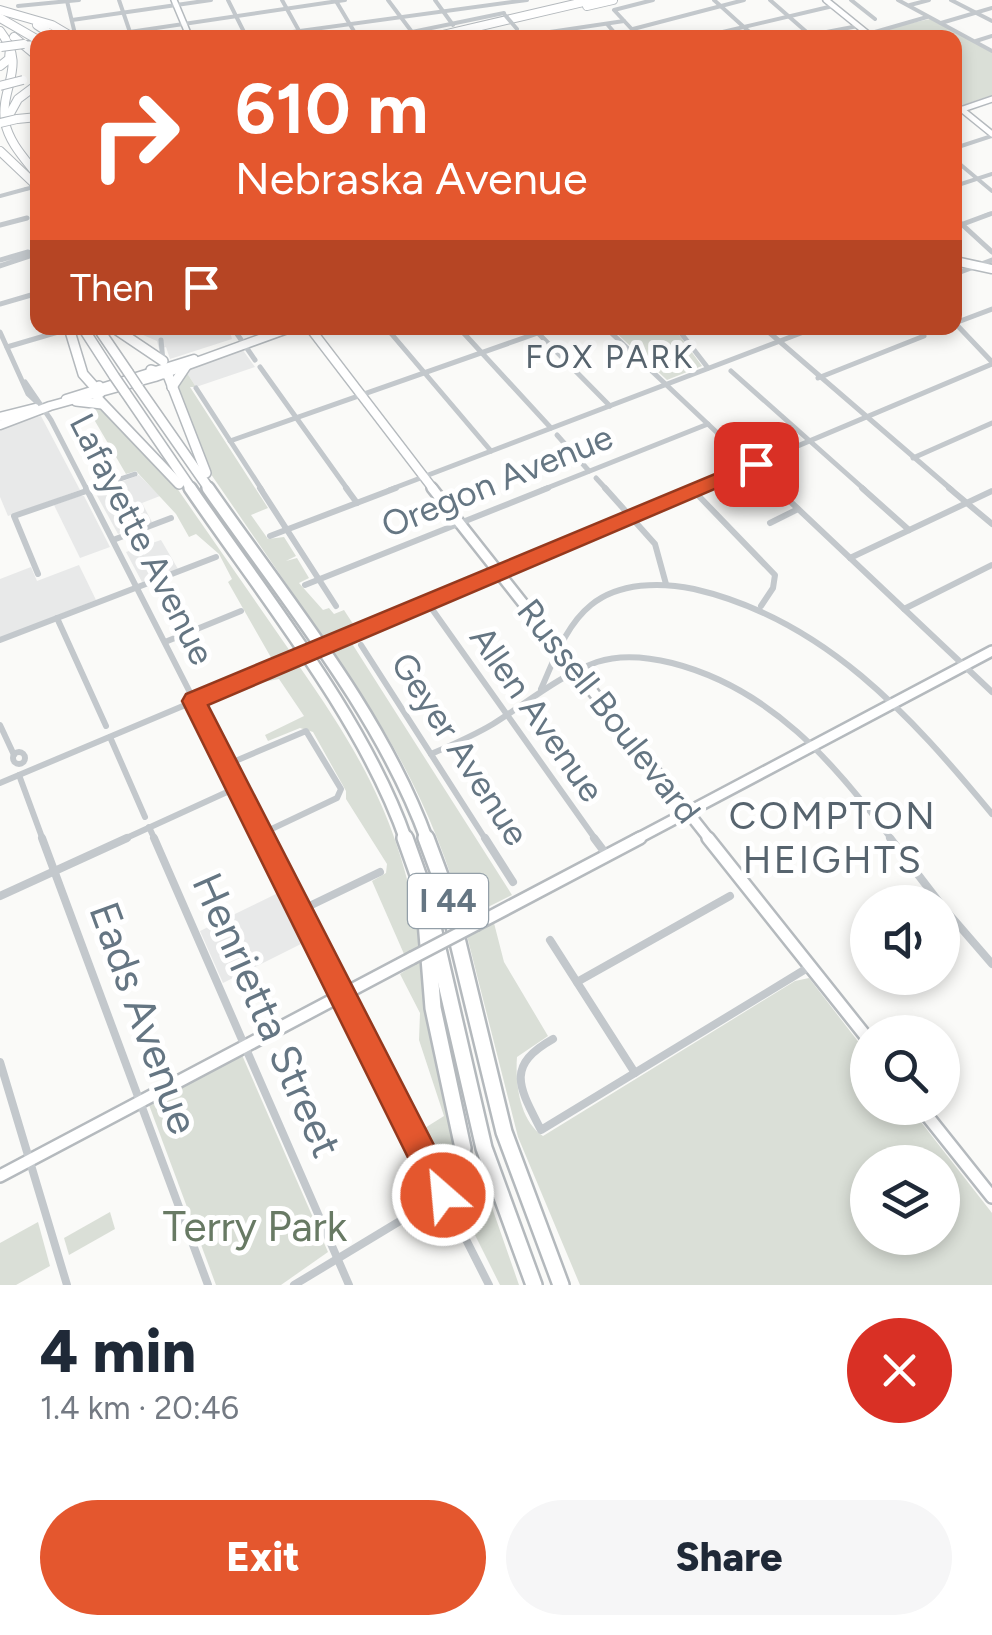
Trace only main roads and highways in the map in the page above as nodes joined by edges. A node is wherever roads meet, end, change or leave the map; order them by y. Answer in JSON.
{"nodes":[{"id":1,"x":592,"y":0,"type":"edge"},
{"id":2,"x":613,"y":0,"type":"edge"},
{"id":3,"x":826,"y":0,"type":"edge"},
{"id":4,"x":175,"y":2,"type":"edge"},
{"id":5,"x":0,"y":19,"type":"edge"},
{"id":6,"x":44,"y":30,"type":"edge"},
{"id":7,"x":61,"y":30,"type":"edge"},
{"id":8,"x":187,"y":30,"type":"edge"},
{"id":9,"x":464,"y":30,"type":"edge"},
{"id":10,"x":486,"y":30,"type":"edge"},
{"id":11,"x":865,"y":30,"type":"edge"},
{"id":12,"x":30,"y":37,"type":"edge"},
{"id":13,"x":30,"y":43,"type":"edge"},
{"id":14,"x":24,"y":44,"type":"joint"},
{"id":15,"x":2,"y":45,"type":"edge"},
{"id":16,"x":30,"y":49,"type":"edge"},
{"id":17,"x":0,"y":66,"type":"edge"},
{"id":18,"x":30,"y":80,"type":"edge"},
{"id":19,"x":0,"y":86,"type":"edge"},
{"id":20,"x":30,"y":88,"type":"edge"},
{"id":21,"x":992,"y":99,"type":"edge"},
{"id":22,"x":962,"y":107,"type":"edge"},
{"id":23,"x":962,"y":112,"type":"edge"},
{"id":24,"x":30,"y":117,"type":"edge"},
{"id":25,"x":3,"y":124,"type":"edge"},
{"id":26,"x":992,"y":135,"type":"edge"},
{"id":27,"x":0,"y":152,"type":"edge"},
{"id":28,"x":30,"y":164,"type":"edge"},
{"id":29,"x":30,"y":180,"type":"edge"},
{"id":30,"x":962,"y":263,"type":"edge"},
{"id":31,"x":992,"y":269,"type":"edge"},
{"id":32,"x":72,"y":335,"type":"edge"},
{"id":33,"x":88,"y":335,"type":"edge"},
{"id":34,"x":103,"y":335,"type":"edge"},
{"id":35,"x":122,"y":335,"type":"edge"},
{"id":36,"x":267,"y":335,"type":"edge"},
{"id":37,"x":315,"y":335,"type":"edge"},
{"id":38,"x":196,"y":359,"type":"junction"},
{"id":39,"x":186,"y":366,"type":"junction"},
{"id":40,"x":161,"y":369,"type":"junction"},
{"id":41,"x":84,"y":376,"type":"junction"},
{"id":42,"x":172,"y":387,"type":"junction"},
{"id":43,"x":98,"y":393,"type":"junction"},
{"id":44,"x":75,"y":398,"type":"junction"},
{"id":45,"x":43,"y":408,"type":"junction"},
{"id":46,"x":0,"y":417,"type":"edge"},
{"id":47,"x":0,"y":424,"type":"edge"},
{"id":48,"x":210,"y":491,"type":"junction"},
{"id":49,"x":204,"y":508,"type":"junction"},
{"id":50,"x":992,"y":651,"type":"edge"},
{"id":51,"x":687,"y":812,"type":"junction"},
{"id":52,"x":426,"y":897,"type":"junction"},
{"id":53,"x":477,"y":924,"type":"joint"},
{"id":54,"x":412,"y":958,"type":"joint"},
{"id":55,"x":342,"y":995,"type":"joint"},
{"id":56,"x":850,"y":1017,"type":"edge"},
{"id":57,"x":244,"y":1046,"type":"joint"},
{"id":58,"x":934,"y":1125,"type":"edge"},
{"id":59,"x":463,"y":1159,"type":"junction"},
{"id":60,"x":428,"y":1165,"type":"road end"},
{"id":61,"x":0,"y":1176,"type":"edge"},
{"id":62,"x":443,"y":1195,"type":"road end"},
{"id":63,"x":992,"y":1198,"type":"edge"},
{"id":64,"x":534,"y":1285,"type":"edge"},
{"id":65,"x":561,"y":1285,"type":"edge"}],
"edges":[{"from":1,"to":9,"type":"highway"},
{"from":2,"to":10,"type":"highway"},
{"from":3,"to":11,"type":"main road"},
{"from":4,"to":8,"type":"main road"},
{"from":5,"to":6,"type":"highway"},
{"from":5,"to":7,"type":"highway"},
{"from":5,"to":12,"type":"highway"},
{"from":5,"to":15,"type":"highway"},
{"from":5,"to":16,"type":"highway"},
{"from":13,"to":14,"type":"main road","bridge":true},
{"from":14,"to":15,"type":"highway","bridge":true},
{"from":15,"to":17,"type":"highway"},
{"from":15,"to":25,"type":"highway"},
{"from":18,"to":19,"type":"highway","bridge":true},
{"from":20,"to":25,"type":"highway"},
{"from":21,"to":22,"type":"main road"},
{"from":23,"to":26,"type":"main road"},
{"from":24,"to":25,"type":"highway","bridge":true},
{"from":25,"to":28,"type":"highway"},
{"from":27,"to":29,"type":"highway"},
{"from":30,"to":31,"type":"main road"},
{"from":32,"to":41,"type":"highway"},
{"from":33,"to":49,"type":"highway","number":"I 44","bridge":true},
{"from":34,"to":48,"type":"highway","number":"I 44","bridge":true},
{"from":35,"to":40,"type":"highway"},
{"from":36,"to":38,"type":"main road"},
{"from":37,"to":51,"type":"main road","name":"Russell Boulevard"},
{"from":38,"to":39,"type":"main road"},
{"from":38,"to":40,"type":"main road"},
{"from":39,"to":40,"type":"main road"},
{"from":39,"to":42,"type":"highway"},
{"from":40,"to":42,"type":"highway"},
{"from":40,"to":43,"type":"main road"},
{"from":41,"to":43,"type":"highway"},
{"from":41,"to":44,"type":"highway"},
{"from":42,"to":48,"type":"highway"},
{"from":43,"to":44,"type":"highway"},
{"from":43,"to":44,"type":"main road"},
{"from":43,"to":49,"type":"highway"},
{"from":44,"to":45,"type":"main road"},
{"from":45,"to":46,"type":"main road"},
{"from":45,"to":47,"type":"main road"},
{"from":48,"to":65,"type":"highway","number":"I 44"},
{"from":49,"to":52,"type":"highway","number":"I 44"},
{"from":50,"to":51,"type":"main road"},
{"from":51,"to":53,"type":"main road"},
{"from":51,"to":56,"type":"main road","name":"Russell Boulevard"},
{"from":52,"to":59,"type":"highway"},
{"from":52,"to":64,"type":"highway","number":"I 44"},
{"from":53,"to":54,"type":"main road","bridge":true},
{"from":54,"to":55,"type":"main road"},
{"from":55,"to":57,"type":"main road"},
{"from":57,"to":61,"type":"main road"},
{"from":58,"to":63,"type":"main road"},
{"from":59,"to":60,"type":"highway"},
{"from":59,"to":62,"type":"highway"}]}
